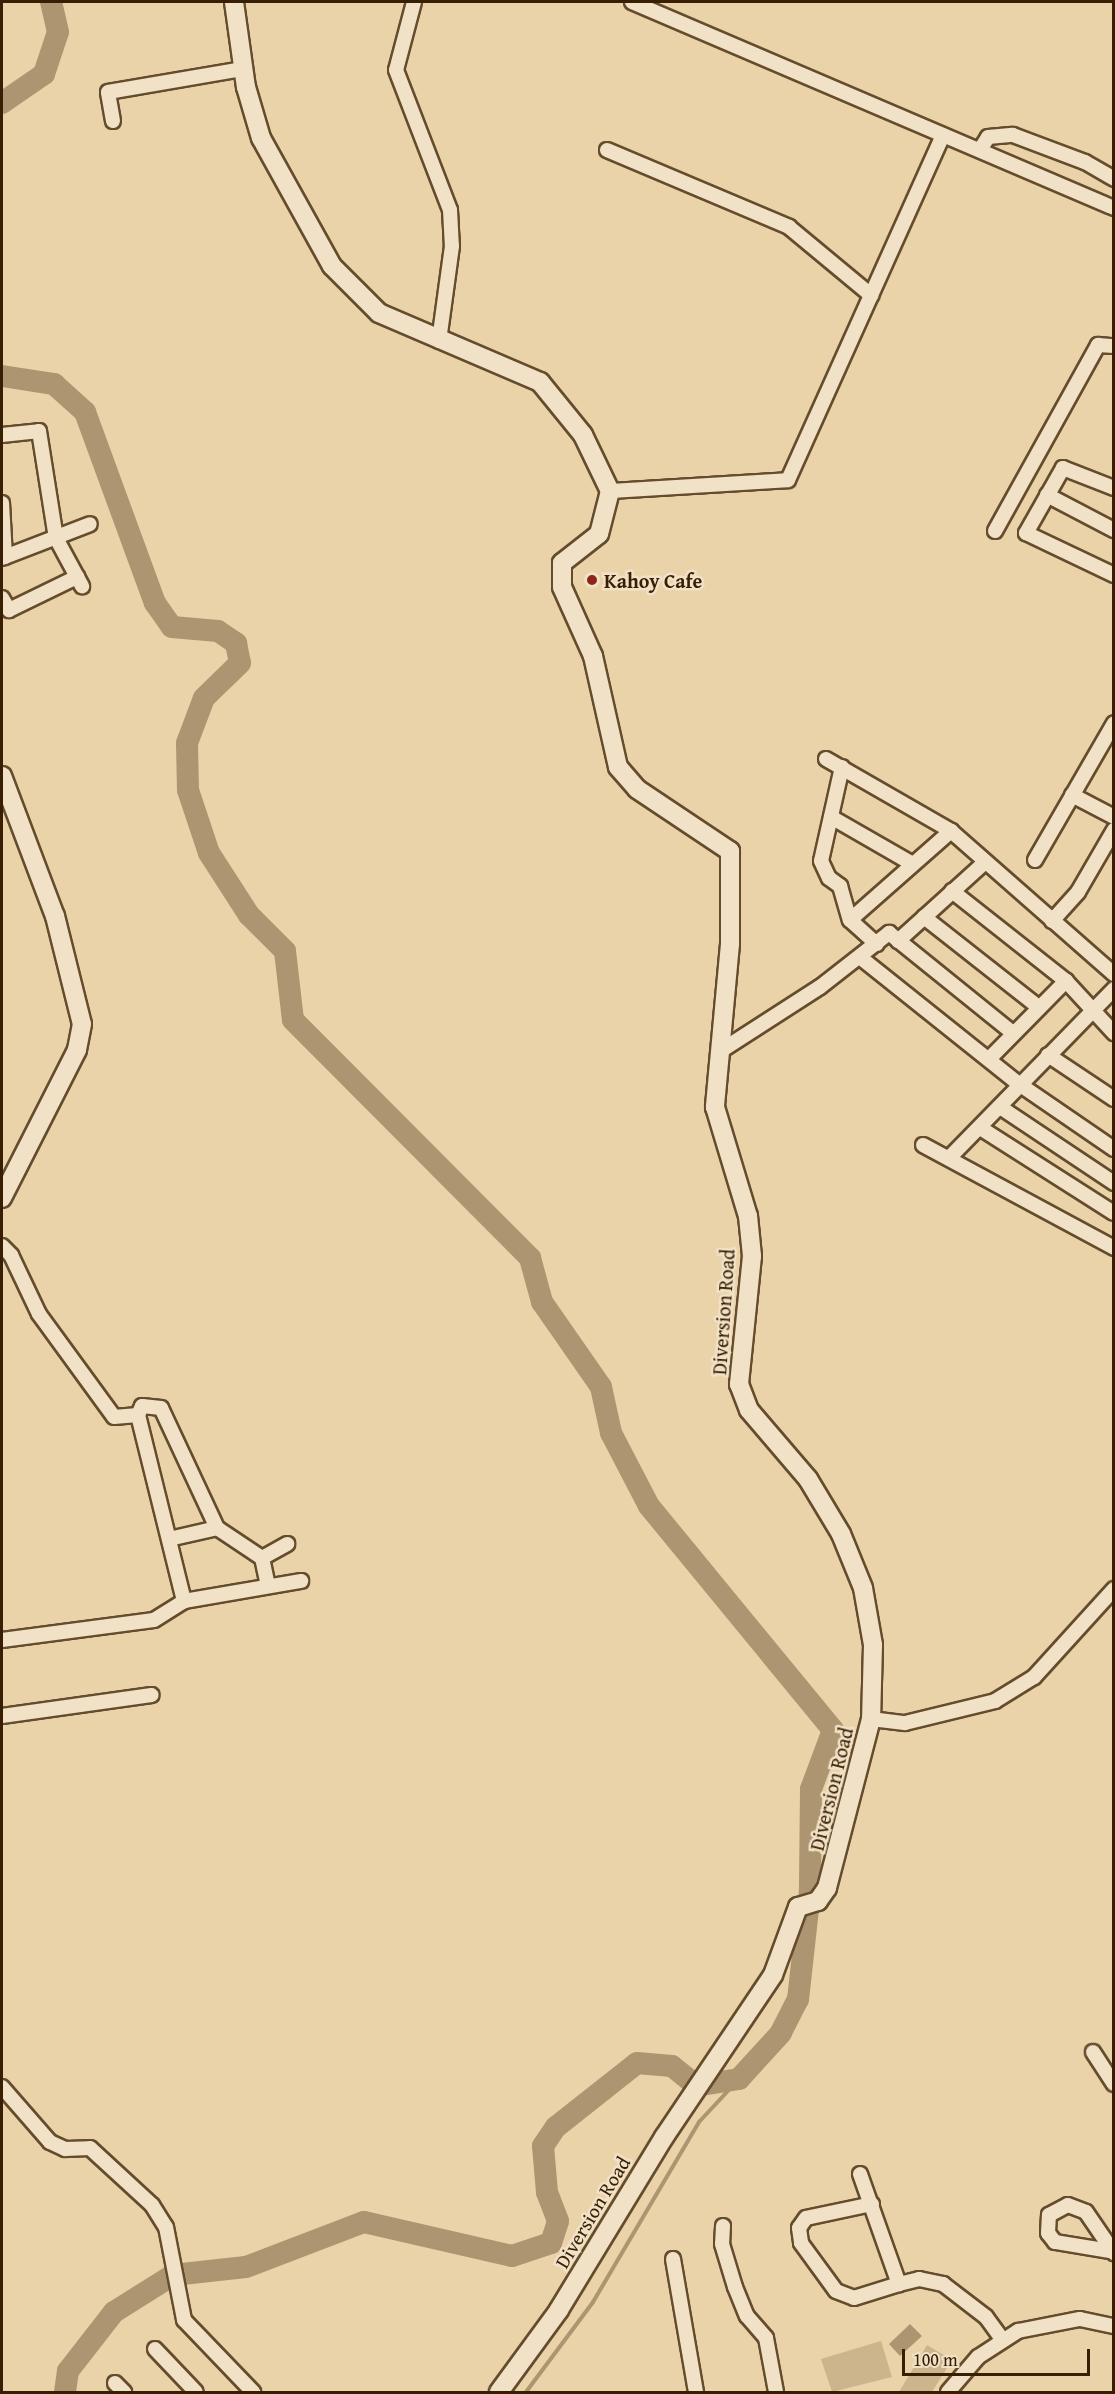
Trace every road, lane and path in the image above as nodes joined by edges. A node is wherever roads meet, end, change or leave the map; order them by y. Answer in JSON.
{"nodes":[{"id":1,"x":234,"y":2,"type":"edge"},
{"id":2,"x":414,"y":2,"type":"edge"},
{"id":3,"x":632,"y":2,"type":"edge"},
{"id":4,"x":243,"y":69,"type":"junction"},
{"id":5,"x":112,"y":121,"type":"dead end"},
{"id":6,"x":943,"y":135,"type":"junction"},
{"id":7,"x":607,"y":150,"type":"dead end"},
{"id":8,"x":980,"y":150,"type":"junction"},
{"id":9,"x":1113,"y":179,"type":"edge"},
{"id":10,"x":1113,"y":208,"type":"edge"},
{"id":11,"x":871,"y":295,"type":"junction"},
{"id":12,"x":439,"y":341,"type":"junction"},
{"id":13,"x":1113,"y":346,"type":"edge"},
{"id":14,"x":2,"y":435,"type":"edge"},
{"id":15,"x":1113,"y":488,"type":"edge"},
{"id":16,"x":1020,"y":489,"type":"junction"},
{"id":17,"x":610,"y":491,"type":"junction"},
{"id":18,"x":1046,"y":499,"type":"junction"},
{"id":19,"x":2,"y":503,"type":"edge"},
{"id":20,"x":90,"y":524,"type":"dead end"},
{"id":21,"x":1113,"y":530,"type":"edge"},
{"id":22,"x":995,"y":531,"type":"dead end"},
{"id":23,"x":57,"y":538,"type":"junction"},
{"id":24,"x":3,"y":558,"type":"edge"},
{"id":25,"x":1113,"y":575,"type":"edge"},
{"id":26,"x":2,"y":598,"type":"edge"},
{"id":27,"x":1113,"y":723,"type":"edge"},
{"id":28,"x":826,"y":759,"type":"dead end"},
{"id":29,"x":842,"y":767,"type":"junction"},
{"id":30,"x":2,"y":776,"type":"edge"},
{"id":31,"x":1072,"y":795,"type":"junction"},
{"id":32,"x":831,"y":817,"type":"junction"},
{"id":33,"x":1113,"y":817,"type":"edge"},
{"id":34,"x":1113,"y":830,"type":"edge"},
{"id":35,"x":951,"y":831,"type":"junction"},
{"id":36,"x":1035,"y":860,"type":"dead end"},
{"id":37,"x":984,"y":862,"type":"junction"},
{"id":38,"x":911,"y":863,"type":"junction"},
{"id":39,"x":952,"y":891,"type":"junction"},
{"id":40,"x":924,"y":917,"type":"junction"},
{"id":41,"x":850,"y":920,"type":"junction"},
{"id":42,"x":1052,"y":921,"type":"junction"},
{"id":43,"x":898,"y":941,"type":"junction"},
{"id":44,"x":877,"y":944,"type":"junction"},
{"id":45,"x":861,"y":958,"type":"junction"},
{"id":46,"x":1113,"y":974,"type":"edge"},
{"id":47,"x":1066,"y":981,"type":"junction"},
{"id":48,"x":1113,"y":989,"type":"edge"},
{"id":49,"x":1037,"y":1006,"type":"junction"},
{"id":50,"x":1089,"y":1011,"type":"junction"},
{"id":51,"x":1013,"y":1033,"type":"junction"},
{"id":52,"x":1113,"y":1033,"type":"edge"},
{"id":53,"x":719,"y":1052,"type":"junction"},
{"id":54,"x":1048,"y":1055,"type":"junction"},
{"id":55,"x":989,"y":1059,"type":"junction"},
{"id":56,"x":1019,"y":1084,"type":"junction"},
{"id":57,"x":1113,"y":1100,"type":"edge"},
{"id":58,"x":1000,"y":1107,"type":"junction"},
{"id":59,"x":982,"y":1129,"type":"junction"},
{"id":60,"x":923,"y":1145,"type":"dead end"},
{"id":61,"x":1113,"y":1149,"type":"edge"},
{"id":62,"x":950,"y":1157,"type":"junction"},
{"id":63,"x":7,"y":1174,"type":"edge"},
{"id":64,"x":1113,"y":1183,"type":"edge"},
{"id":65,"x":2,"y":1198,"type":"edge"},
{"id":66,"x":1113,"y":1213,"type":"edge"},
{"id":67,"x":2,"y":1246,"type":"edge"},
{"id":68,"x":1113,"y":1248,"type":"edge"},
{"id":69,"x":138,"y":1415,"type":"junction"},
{"id":70,"x":217,"y":1528,"type":"junction"},
{"id":71,"x":169,"y":1539,"type":"junction"},
{"id":72,"x":287,"y":1544,"type":"dead end"},
{"id":73,"x":262,"y":1558,"type":"junction"},
{"id":74,"x":301,"y":1581,"type":"dead end"},
{"id":75,"x":268,"y":1586,"type":"junction"},
{"id":76,"x":1113,"y":1589,"type":"edge"},
{"id":77,"x":184,"y":1601,"type":"junction"},
{"id":78,"x":2,"y":1640,"type":"edge"},
{"id":79,"x":152,"y":1695,"type":"dead end"},
{"id":80,"x":2,"y":1716,"type":"edge"},
{"id":81,"x":871,"y":1719,"type":"junction"},
{"id":82,"x":1093,"y":2052,"type":"dead end"},
{"id":83,"x":1113,"y":2084,"type":"edge"},
{"id":84,"x":2,"y":2086,"type":"edge"},
{"id":85,"x":860,"y":2174,"type":"dead end"},
{"id":86,"x":872,"y":2204,"type":"junction"},
{"id":87,"x":723,"y":2226,"type":"dead end"},
{"id":88,"x":1112,"y":2252,"type":"edge"},
{"id":89,"x":673,"y":2259,"type":"dead end"},
{"id":90,"x":899,"y":2284,"type":"junction"},
{"id":91,"x":1113,"y":2326,"type":"edge"},
{"id":92,"x":1002,"y":2339,"type":"junction"},
{"id":93,"x":155,"y":2349,"type":"dead end"},
{"id":94,"x":196,"y":2392,"type":"edge"},
{"id":95,"x":253,"y":2392,"type":"edge"},
{"id":96,"x":499,"y":2392,"type":"edge"},
{"id":97,"x":696,"y":2392,"type":"edge"},
{"id":98,"x":776,"y":2392,"type":"edge"},
{"id":99,"x":948,"y":2392,"type":"edge"}],
"edges":[{"from":1,"to":4,"type":"street"},
{"from":2,"to":12,"type":"street"},
{"from":3,"to":6,"type":"street"},
{"from":4,"to":5,"type":"street"},
{"from":4,"to":12,"type":"street"},
{"from":6,"to":8,"type":"street"},
{"from":6,"to":11,"type":"street"},
{"from":7,"to":11,"type":"street"},
{"from":8,"to":9,"type":"street"},
{"from":8,"to":10,"type":"street"},
{"from":11,"to":17,"type":"street"},
{"from":12,"to":17,"type":"street"},
{"from":13,"to":16,"type":"street"},
{"from":14,"to":23,"type":"street"},
{"from":15,"to":18,"type":"street"},
{"from":16,"to":18,"type":"street"},
{"from":16,"to":22,"type":"street"},
{"from":17,"to":53,"type":"street","name":"Diversion Road"},
{"from":18,"to":21,"type":"street"},
{"from":18,"to":25,"type":"street"},
{"from":19,"to":24,"type":"street"},
{"from":20,"to":23,"type":"street"},
{"from":23,"to":24,"type":"street"},
{"from":23,"to":26,"type":"street"},
{"from":27,"to":31,"type":"street"},
{"from":28,"to":29,"type":"street"},
{"from":29,"to":32,"type":"street"},
{"from":29,"to":35,"type":"street"},
{"from":30,"to":63,"type":"street"},
{"from":31,"to":33,"type":"street"},
{"from":31,"to":36,"type":"street"},
{"from":32,"to":38,"type":"street"},
{"from":32,"to":41,"type":"street"},
{"from":34,"to":42,"type":"street"},
{"from":35,"to":37,"type":"street"},
{"from":35,"to":38,"type":"street"},
{"from":37,"to":39,"type":"street"},
{"from":37,"to":42,"type":"street"},
{"from":38,"to":41,"type":"street"},
{"from":39,"to":40,"type":"street"},
{"from":39,"to":47,"type":"street"},
{"from":40,"to":43,"type":"street"},
{"from":40,"to":49,"type":"street"},
{"from":41,"to":44,"type":"street"},
{"from":42,"to":46,"type":"street"},
{"from":43,"to":44,"type":"street"},
{"from":43,"to":51,"type":"street"},
{"from":44,"to":45,"type":"street"},
{"from":45,"to":53,"type":"street"},
{"from":45,"to":55,"type":"street"},
{"from":47,"to":49,"type":"street"},
{"from":47,"to":50,"type":"street"},
{"from":48,"to":50,"type":"street"},
{"from":49,"to":51,"type":"street"},
{"from":50,"to":52,"type":"street"},
{"from":50,"to":54,"type":"street"},
{"from":51,"to":55,"type":"street"},
{"from":53,"to":81,"type":"street","name":"Diversion Road"},
{"from":54,"to":56,"type":"street"},
{"from":54,"to":57,"type":"street"},
{"from":55,"to":56,"type":"street"},
{"from":56,"to":58,"type":"street"},
{"from":56,"to":61,"type":"street"},
{"from":58,"to":59,"type":"street"},
{"from":58,"to":64,"type":"street"},
{"from":59,"to":62,"type":"street"},
{"from":59,"to":66,"type":"street"},
{"from":60,"to":62,"type":"street"},
{"from":62,"to":68,"type":"street"},
{"from":63,"to":65,"type":"street"},
{"from":67,"to":69,"type":"street"},
{"from":69,"to":70,"type":"street"},
{"from":69,"to":71,"type":"street"},
{"from":70,"to":71,"type":"street"},
{"from":70,"to":73,"type":"street"},
{"from":71,"to":77,"type":"street"},
{"from":72,"to":73,"type":"street"},
{"from":73,"to":75,"type":"street"},
{"from":74,"to":75,"type":"street"},
{"from":75,"to":77,"type":"street"},
{"from":76,"to":81,"type":"street"},
{"from":77,"to":78,"type":"street"},
{"from":79,"to":80,"type":"street"},
{"from":81,"to":96,"type":"street","name":"Diversion Road"},
{"from":82,"to":83,"type":"street"},
{"from":84,"to":95,"type":"street"},
{"from":85,"to":86,"type":"street"},
{"from":86,"to":90,"type":"street"},
{"from":86,"to":90,"type":"street"},
{"from":87,"to":98,"type":"street"},
{"from":88,"to":88,"type":"street"},
{"from":89,"to":97,"type":"street"},
{"from":90,"to":92,"type":"street"},
{"from":91,"to":92,"type":"street"},
{"from":92,"to":99,"type":"street"},
{"from":93,"to":94,"type":"street"}]}
